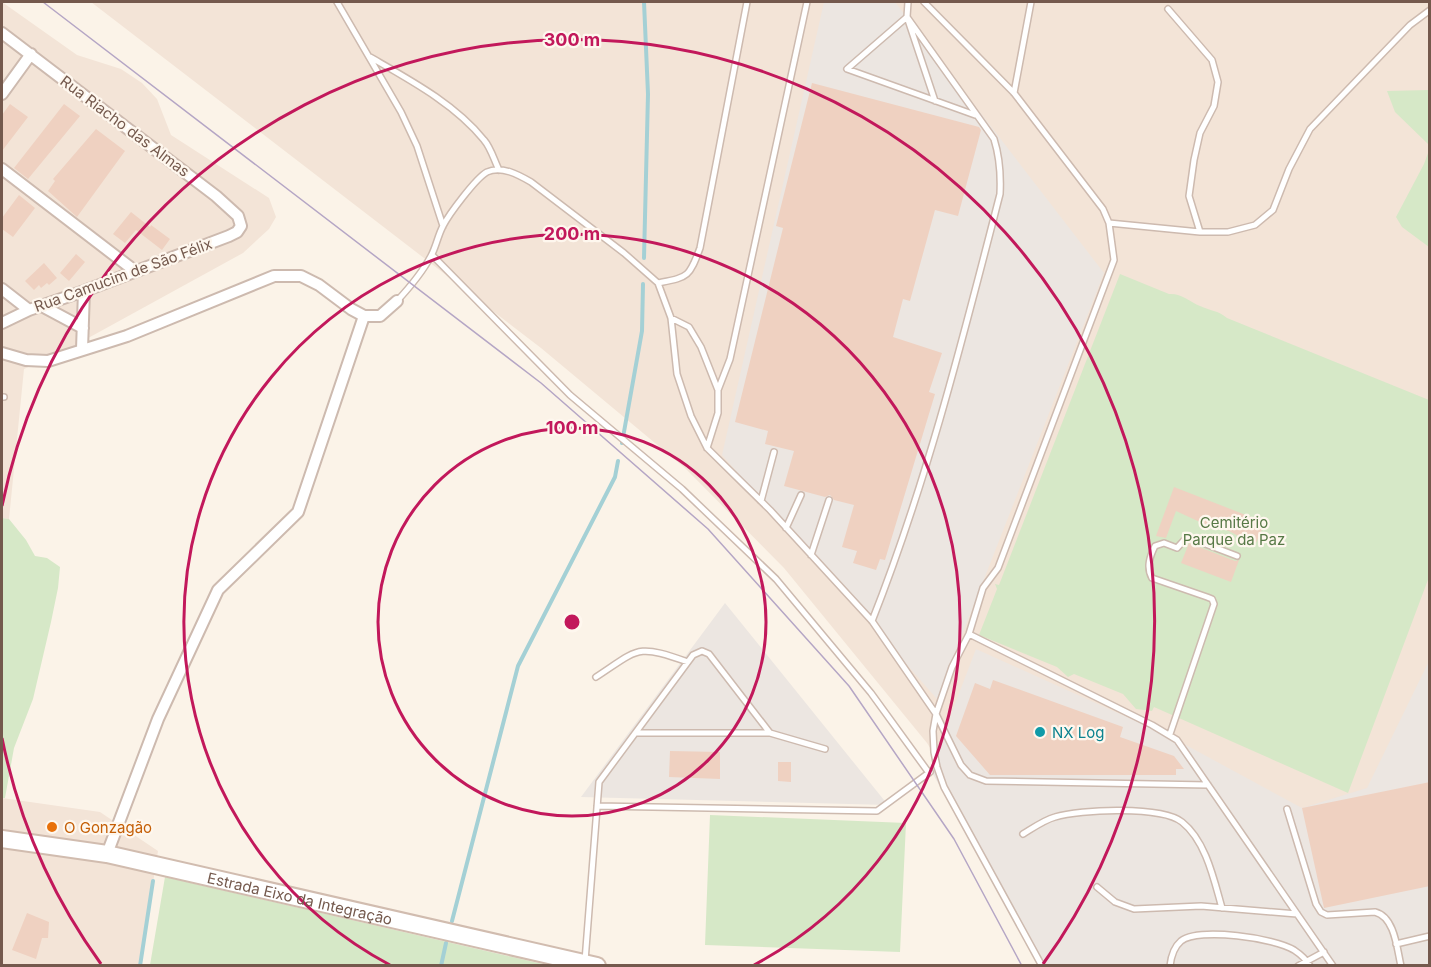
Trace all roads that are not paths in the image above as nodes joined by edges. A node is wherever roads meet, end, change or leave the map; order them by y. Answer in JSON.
{"nodes":[{"id":1,"x":337,"y":2,"type":"edge"},
{"id":2,"x":747,"y":2,"type":"edge"},
{"id":3,"x":807,"y":2,"type":"edge"},
{"id":4,"x":908,"y":2,"type":"edge"},
{"id":5,"x":924,"y":2,"type":"edge"},
{"id":6,"x":1031,"y":2,"type":"edge"},
{"id":7,"x":1168,"y":9,"type":"dead end"},
{"id":8,"x":1430,"y":10,"type":"edge"},
{"id":9,"x":908,"y":17,"type":"junction"},
{"id":10,"x":2,"y":33,"type":"edge"},
{"id":11,"x":31,"y":54,"type":"junction"},
{"id":12,"x":369,"y":56,"type":"junction"},
{"id":13,"x":1014,"y":93,"type":"junction"},
{"id":14,"x":2,"y":94,"type":"edge"},
{"id":15,"x":935,"y":101,"type":"junction"},
{"id":16,"x":977,"y":116,"type":"junction"},
{"id":17,"x":2,"y":169,"type":"edge"},
{"id":18,"x":499,"y":170,"type":"junction"},
{"id":19,"x":1109,"y":223,"type":"junction"},
{"id":20,"x":241,"y":226,"type":"joint"},
{"id":21,"x":443,"y":226,"type":"junction"},
{"id":22,"x":1200,"y":232,"type":"junction"},
{"id":23,"x":432,"y":255,"type":"junction"},
{"id":24,"x":135,"y":271,"type":"junction"},
{"id":25,"x":658,"y":283,"type":"junction"},
{"id":26,"x":2,"y":289,"type":"edge"},
{"id":27,"x":84,"y":291,"type":"junction"},
{"id":28,"x":397,"y":301,"type":"joint"},
{"id":29,"x":42,"y":306,"type":"junction"},
{"id":30,"x":29,"y":310,"type":"junction"},
{"id":31,"x":364,"y":316,"type":"junction"},
{"id":32,"x":671,"y":318,"type":"junction"},
{"id":33,"x":2,"y":323,"type":"edge"},
{"id":34,"x":83,"y":328,"type":"junction"},
{"id":35,"x":82,"y":349,"type":"junction"},
{"id":36,"x":2,"y":353,"type":"edge"},
{"id":37,"x":718,"y":390,"type":"junction"},
{"id":38,"x":707,"y":448,"type":"junction"},
{"id":39,"x":774,"y":452,"type":"dead end"},
{"id":40,"x":801,"y":495,"type":"dead end"},
{"id":41,"x":828,"y":500,"type":"dead end"},
{"id":42,"x":761,"y":501,"type":"junction"},
{"id":43,"x":786,"y":528,"type":"junction"},
{"id":44,"x":811,"y":555,"type":"junction"},
{"id":45,"x":1237,"y":556,"type":"dead end"},
{"id":46,"x":872,"y":621,"type":"junction"},
{"id":47,"x":969,"y":634,"type":"junction"},
{"id":48,"x":688,"y":662,"type":"junction"},
{"id":49,"x":596,"y":677,"type":"dead end"},
{"id":50,"x":936,"y":714,"type":"junction"},
{"id":51,"x":636,"y":733,"type":"junction"},
{"id":52,"x":770,"y":733,"type":"junction"},
{"id":53,"x":1170,"y":734,"type":"junction"},
{"id":54,"x":825,"y":749,"type":"dead end"},
{"id":55,"x":937,"y":767,"type":"junction"},
{"id":56,"x":929,"y":773,"type":"junction"},
{"id":57,"x":1208,"y":785,"type":"junction"},
{"id":58,"x":597,"y":806,"type":"junction"},
{"id":59,"x":1287,"y":809,"type":"dead end"},
{"id":60,"x":1023,"y":834,"type":"dead end"},
{"id":61,"x":2,"y":839,"type":"edge"},
{"id":62,"x":107,"y":855,"type":"junction"},
{"id":63,"x":1097,"y":887,"type":"dead end"},
{"id":64,"x":1222,"y":908,"type":"junction"},
{"id":65,"x":1297,"y":914,"type":"junction"},
{"id":66,"x":1430,"y":936,"type":"edge"},
{"id":67,"x":1396,"y":944,"type":"junction"},
{"id":68,"x":1324,"y":952,"type":"junction"},
{"id":69,"x":1309,"y":963,"type":"edge"},
{"id":70,"x":591,"y":964,"type":"edge"},
{"id":71,"x":1042,"y":966,"type":"edge"},
{"id":72,"x":1170,"y":966,"type":"edge"},
{"id":73,"x":1298,"y":966,"type":"edge"},
{"id":74,"x":1333,"y":966,"type":"edge"},
{"id":75,"x":1401,"y":966,"type":"edge"}],
"edges":[{"from":1,"to":12,"type":"lane"},
{"from":2,"to":25,"type":"lane"},
{"from":3,"to":37,"type":"lane"},
{"from":4,"to":9,"type":"lane"},
{"from":5,"to":13,"type":"lane"},
{"from":6,"to":13,"type":"lane"},
{"from":7,"to":22,"type":"lane"},
{"from":8,"to":22,"type":"lane"},
{"from":9,"to":15,"type":"lane"},
{"from":9,"to":15,"type":"lane"},
{"from":9,"to":16,"type":"lane"},
{"from":10,"to":11,"type":"street","name":"Rua Riacho das Almas"},
{"from":11,"to":14,"type":"street"},
{"from":11,"to":20,"type":"street","name":"Rua Riacho das Almas"},
{"from":12,"to":18,"type":"lane"},
{"from":12,"to":21,"type":"lane"},
{"from":13,"to":19,"type":"lane"},
{"from":15,"to":16,"type":"lane"},
{"from":16,"to":46,"type":"lane"},
{"from":17,"to":24,"type":"street"},
{"from":18,"to":21,"type":"lane"},
{"from":18,"to":25,"type":"lane"},
{"from":19,"to":22,"type":"lane"},
{"from":19,"to":47,"type":"lane"},
{"from":20,"to":24,"type":"street","name":"Rua Camucim de São Félix"},
{"from":21,"to":23,"type":"lane"},
{"from":23,"to":28,"type":"lane"},
{"from":23,"to":56,"type":"lane"},
{"from":24,"to":27,"type":"street","name":"Rua Camucim de São Félix"},
{"from":25,"to":32,"type":"lane"},
{"from":26,"to":30,"type":"street"},
{"from":27,"to":29,"type":"street","name":"Rua Camucim de São Félix"},
{"from":27,"to":34,"type":"street"},
{"from":28,"to":31,"type":"street"},
{"from":29,"to":30,"type":"street","name":"Rua Camucim de São Félix"},
{"from":29,"to":34,"type":"street"},
{"from":30,"to":33,"type":"street","name":"Rua Camucim de São Félix"},
{"from":31,"to":35,"type":"street"},
{"from":31,"to":62,"type":"street"},
{"from":32,"to":37,"type":"lane"},
{"from":32,"to":38,"type":"lane"},
{"from":34,"to":35,"type":"street"},
{"from":35,"to":36,"type":"street"},
{"from":37,"to":38,"type":"lane"},
{"from":38,"to":42,"type":"lane"},
{"from":39,"to":42,"type":"lane"},
{"from":40,"to":43,"type":"lane"},
{"from":41,"to":44,"type":"lane"},
{"from":42,"to":43,"type":"lane"},
{"from":43,"to":44,"type":"lane"},
{"from":44,"to":46,"type":"lane"},
{"from":45,"to":53,"type":"lane"},
{"from":46,"to":50,"type":"lane"},
{"from":47,"to":50,"type":"lane"},
{"from":47,"to":53,"type":"lane"},
{"from":48,"to":49,"type":"lane"},
{"from":48,"to":51,"type":"lane"},
{"from":48,"to":52,"type":"lane"},
{"from":50,"to":55,"type":"lane"},
{"from":50,"to":57,"type":"lane"},
{"from":51,"to":52,"type":"lane"},
{"from":51,"to":58,"type":"lane"},
{"from":52,"to":54,"type":"lane"},
{"from":53,"to":57,"type":"lane"},
{"from":55,"to":56,"type":"lane"},
{"from":55,"to":71,"type":"lane"},
{"from":56,"to":58,"type":"lane"},
{"from":57,"to":65,"type":"lane"},
{"from":58,"to":70,"type":"lane"},
{"from":59,"to":67,"type":"lane"},
{"from":60,"to":64,"type":"lane"},
{"from":61,"to":62,"type":"main road","name":"Estrada Eixo da Integração"},
{"from":62,"to":70,"type":"main road","name":"Estrada Eixo da Integração"},
{"from":63,"to":64,"type":"lane"},
{"from":64,"to":65,"type":"lane"},
{"from":65,"to":68,"type":"lane"},
{"from":66,"to":67,"type":"lane"},
{"from":67,"to":75,"type":"lane"},
{"from":68,"to":69,"type":"lane"},
{"from":68,"to":74,"type":"lane"},
{"from":69,"to":72,"type":"lane"},
{"from":69,"to":73,"type":"lane"}]}
